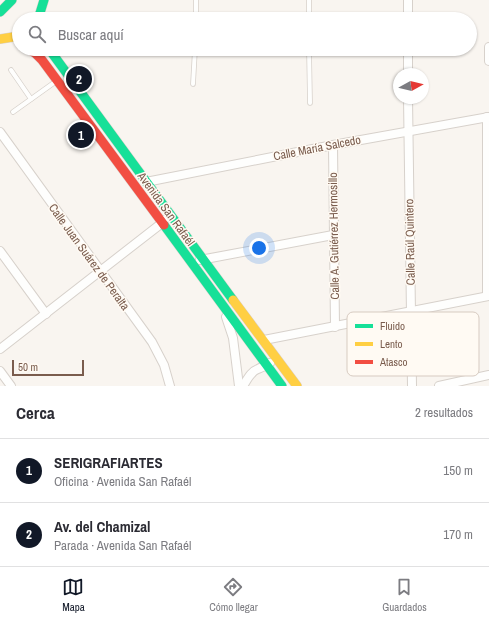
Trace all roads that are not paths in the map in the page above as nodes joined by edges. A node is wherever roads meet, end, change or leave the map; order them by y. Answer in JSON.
{"nodes":[{"id":1,"x":12,"y":0,"type":"edge"},
{"id":2,"x":44,"y":0,"type":"edge"},
{"id":3,"x":196,"y":0,"type":"edge"},
{"id":4,"x":309,"y":0,"type":"edge"},
{"id":5,"x":408,"y":0,"type":"edge"},
{"id":6,"x":0,"y":12,"type":"edge"},
{"id":7,"x":40,"y":12,"type":"edge"},
{"id":8,"x":196,"y":12,"type":"edge"},
{"id":9,"x":309,"y":12,"type":"edge"},
{"id":10,"x":408,"y":12,"type":"edge"},
{"id":11,"x":12,"y":37,"type":"edge"},
{"id":12,"x":2,"y":39,"type":"edge"},
{"id":13,"x":12,"y":43,"type":"edge"},
{"id":14,"x":489,"y":47,"type":"edge"},
{"id":15,"x":38,"y":56,"type":"edge"},
{"id":16,"x":54,"y":56,"type":"edge"},
{"id":17,"x":195,"y":56,"type":"edge"},
{"id":18,"x":309,"y":56,"type":"edge"},
{"id":19,"x":408,"y":56,"type":"edge"},
{"id":20,"x":489,"y":61,"type":"edge"},
{"id":21,"x":408,"y":68,"type":"edge"},
{"id":22,"x":11,"y":70,"type":"dead end"},
{"id":23,"x":57,"y":81,"type":"junction"},
{"id":24,"x":193,"y":84,"type":"dead end"},
{"id":25,"x":31,"y":99,"type":"junction"},
{"id":26,"x":310,"y":103,"type":"dead end"},
{"id":27,"x":408,"y":104,"type":"edge"},
{"id":28,"x":13,"y":112,"type":"dead end"},
{"id":29,"x":488,"y":117,"type":"edge"},
{"id":30,"x":408,"y":131,"type":"junction"},
{"id":31,"x":0,"y":132,"type":"edge"},
{"id":32,"x":333,"y":145,"type":"junction"},
{"id":33,"x":146,"y":182,"type":"junction"},
{"id":34,"x":169,"y":213,"type":"junction"},
{"id":35,"x":162,"y":223,"type":"junction"},
{"id":36,"x":333,"y":235,"type":"junction"},
{"id":37,"x":0,"y":251,"type":"edge"},
{"id":38,"x":203,"y":260,"type":"junction"},
{"id":39,"x":191,"y":262,"type":"junction"},
{"id":40,"x":100,"y":272,"type":"junction"},
{"id":41,"x":488,"y":296,"type":"edge"},
{"id":42,"x":220,"y":301,"type":"junction"},
{"id":43,"x":411,"y":312,"type":"joint"},
{"id":44,"x":46,"y":314,"type":"junction"},
{"id":45,"x":347,"y":324,"type":"edge"},
{"id":46,"x":335,"y":326,"type":"junction"},
{"id":47,"x":264,"y":340,"type":"junction"},
{"id":48,"x":0,"y":349,"type":"edge"},
{"id":49,"x":277,"y":358,"type":"junction"},
{"id":50,"x":267,"y":366,"type":"junction"},
{"id":51,"x":0,"y":371,"type":"edge"},
{"id":52,"x":489,"y":375,"type":"edge"},
{"id":53,"x":412,"y":376,"type":"edge"},
{"id":54,"x":11,"y":386,"type":"edge"},
{"id":55,"x":170,"y":386,"type":"edge"},
{"id":56,"x":239,"y":386,"type":"edge"},
{"id":57,"x":243,"y":386,"type":"edge"},
{"id":58,"x":282,"y":386,"type":"edge"},
{"id":59,"x":297,"y":386,"type":"edge"},
{"id":60,"x":412,"y":386,"type":"edge"},
{"id":61,"x":439,"y":386,"type":"edge"}],
"edges":[{"from":1,"to":6,"type":"main road"},
{"from":2,"to":7,"type":"main road"},
{"from":3,"to":8,"type":"lane"},
{"from":4,"to":9,"type":"lane"},
{"from":5,"to":10,"type":"street"},
{"from":11,"to":12,"type":"main road"},
{"from":12,"to":13,"type":"main road"},
{"from":14,"to":20,"type":"street"},
{"from":15,"to":23,"type":"main road","name":"Avenida San Rafaél"},
{"from":16,"to":33,"type":"main road","name":"Avenida San Rafaél"},
{"from":17,"to":24,"type":"lane"},
{"from":18,"to":26,"type":"lane"},
{"from":19,"to":21,"type":"street"},
{"from":22,"to":25,"type":"lane"},
{"from":23,"to":25,"type":"lane"},
{"from":23,"to":35,"type":"main road","name":"Avenida San Rafaél"},
{"from":25,"to":28,"type":"lane"},
{"from":27,"to":30,"type":"street","name":"Calle Raúl Quintero"},
{"from":29,"to":30,"type":"street","name":"Calle María Salcedo"},
{"from":29,"to":41,"type":"street"},
{"from":30,"to":32,"type":"street","name":"Calle María Salcedo"},
{"from":30,"to":43,"type":"street","name":"Calle Raúl Quintero"},
{"from":31,"to":40,"type":"street","name":"Calle Juan Suárez de Peralta"},
{"from":32,"to":33,"type":"street","name":"Calle María Salcedo"},
{"from":32,"to":36,"type":"street","name":"Calle A. Gutiérrez Hermosillo"},
{"from":33,"to":34,"type":"main road","name":"Avenida San Rafaél"},
{"from":34,"to":35,"type":"street"},
{"from":34,"to":38,"type":"main road","name":"Avenida San Rafaél"},
{"from":35,"to":39,"type":"main road","name":"Avenida San Rafaél"},
{"from":35,"to":40,"type":"street"},
{"from":36,"to":38,"type":"street"},
{"from":36,"to":46,"type":"street","name":"Calle A. Gutiérrez Hermosillo"},
{"from":37,"to":44,"type":"street"},
{"from":38,"to":39,"type":"street"},
{"from":38,"to":47,"type":"main road","name":"Avenida San Rafaél"},
{"from":39,"to":42,"type":"main road","name":"Avenida San Rafaél"},
{"from":40,"to":44,"type":"street"},
{"from":40,"to":55,"type":"street","name":"Calle Juan Suárez de Peralta"},
{"from":41,"to":43,"type":"street"},
{"from":42,"to":50,"type":"main road","name":"Avenida San Rafaél"},
{"from":42,"to":56,"type":"street"},
{"from":44,"to":48,"type":"street"},
{"from":45,"to":46,"type":"street"},
{"from":46,"to":47,"type":"street"},
{"from":47,"to":49,"type":"main road","name":"Avenida San Rafaél"},
{"from":49,"to":50,"type":"street"},
{"from":49,"to":59,"type":"main road","name":"Avenida San Rafaél"},
{"from":50,"to":57,"type":"street"},
{"from":50,"to":58,"type":"main road","name":"Avenida San Rafaél"},
{"from":51,"to":54,"type":"street"},
{"from":52,"to":61,"type":"street"},
{"from":53,"to":60,"type":"street","name":"Calle Raúl Quintero"}]}
